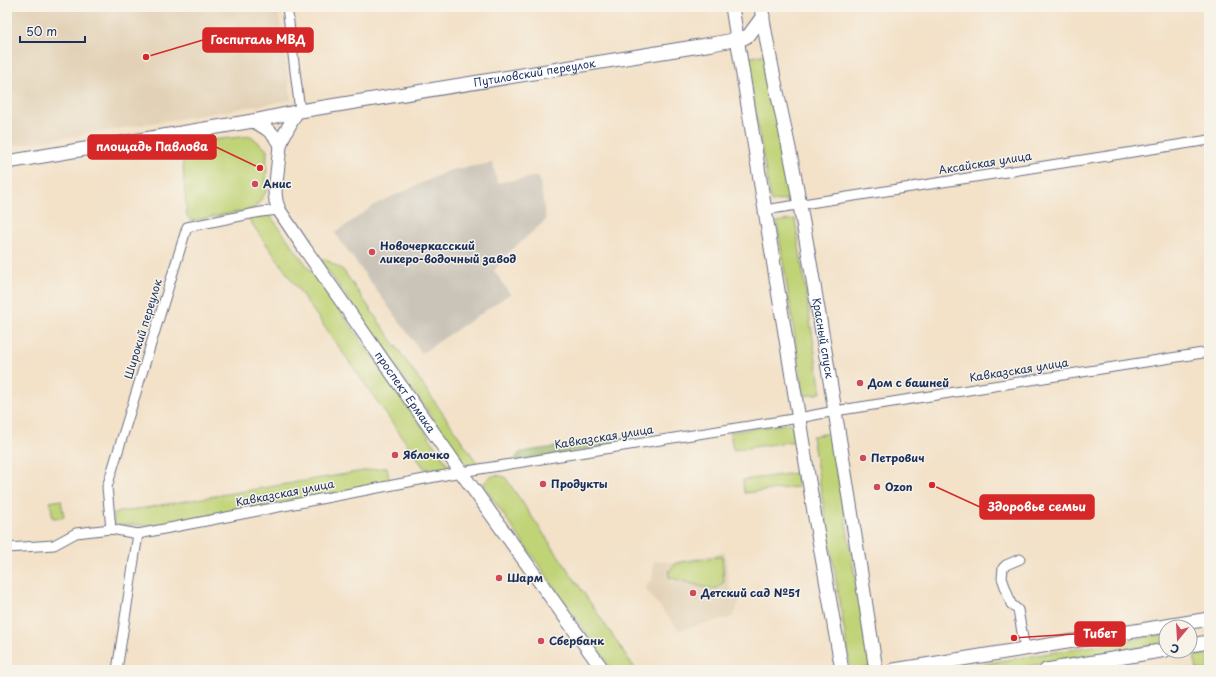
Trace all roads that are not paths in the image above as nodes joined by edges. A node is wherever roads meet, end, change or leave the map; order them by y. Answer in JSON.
{"nodes":[{"id":1,"x":287,"y":7,"type":"edge"},
{"id":2,"x":732,"y":7,"type":"edge"},
{"id":3,"x":762,"y":12,"type":"edge"},
{"id":4,"x":766,"y":38,"type":"junction"},
{"id":5,"x":737,"y":39,"type":"junction"},
{"id":6,"x":298,"y":112,"type":"junction"},
{"id":7,"x":253,"y":121,"type":"junction"},
{"id":8,"x":1209,"y":140,"type":"edge"},
{"id":9,"x":280,"y":146,"type":"junction"},
{"id":10,"x":7,"y":162,"type":"edge"},
{"id":11,"x":800,"y":204,"type":"junction"},
{"id":12,"x":279,"y":210,"type":"junction"},
{"id":13,"x":765,"y":210,"type":"junction"},
{"id":14,"x":1209,"y":352,"type":"edge"},
{"id":15,"x":835,"y":411,"type":"junction"},
{"id":16,"x":799,"y":418,"type":"junction"},
{"id":17,"x":461,"y":472,"type":"junction"},
{"id":18,"x":111,"y":529,"type":"junction"},
{"id":19,"x":138,"y":534,"type":"junction"},
{"id":20,"x":7,"y":548,"type":"edge"},
{"id":21,"x":1020,"y":559,"type":"dead end"},
{"id":22,"x":1209,"y":620,"type":"edge"},
{"id":23,"x":1209,"y":642,"type":"edge"},
{"id":24,"x":1198,"y":644,"type":"edge"},
{"id":25,"x":1025,"y":649,"type":"junction"},
{"id":26,"x":1158,"y":651,"type":"edge"},
{"id":27,"x":117,"y":670,"type":"edge"},
{"id":28,"x":603,"y":670,"type":"edge"},
{"id":29,"x":842,"y":670,"type":"edge"},
{"id":30,"x":876,"y":670,"type":"edge"},
{"id":31,"x":894,"y":670,"type":"edge"},
{"id":32,"x":1046,"y":670,"type":"edge"}],
"edges":[{"from":1,"to":6,"type":"street"},
{"from":2,"to":5,"type":"street"},
{"from":3,"to":4,"type":"street","name":"Красный спуск"},
{"from":3,"to":5,"type":"street","name":"Путиловский переулок"},
{"from":4,"to":5,"type":"street"},
{"from":4,"to":11,"type":"street","name":"Красный спуск"},
{"from":5,"to":6,"type":"street","name":"Путиловский переулок"},
{"from":5,"to":13,"type":"street"},
{"from":6,"to":7,"type":"street","name":"Путиловский переулок"},
{"from":6,"to":9,"type":"street"},
{"from":7,"to":9,"type":"street"},
{"from":7,"to":10,"type":"street","name":"Путиловский переулок"},
{"from":8,"to":11,"type":"street","name":"Аксайская улица"},
{"from":9,"to":12,"type":"street"},
{"from":11,"to":13,"type":"street","name":"Аксайская улица"},
{"from":11,"to":15,"type":"street","name":"Красный спуск"},
{"from":12,"to":17,"type":"street","name":"проспект Ермака"},
{"from":12,"to":18,"type":"street","name":"Широкий переулок"},
{"from":13,"to":16,"type":"street"},
{"from":14,"to":15,"type":"street","name":"Кавказская улица"},
{"from":15,"to":16,"type":"street","name":"Кавказская улица"},
{"from":15,"to":30,"type":"street","name":"Красный спуск"},
{"from":16,"to":17,"type":"street","name":"Кавказская улица"},
{"from":16,"to":29,"type":"street"},
{"from":17,"to":19,"type":"street","name":"Кавказская улица"},
{"from":17,"to":28,"type":"street","name":"проспект Ермака"},
{"from":18,"to":19,"type":"street","name":"Кавказская улица"},
{"from":18,"to":20,"type":"street","name":"Кавказская улица"},
{"from":19,"to":27,"type":"street"},
{"from":21,"to":25,"type":"street"},
{"from":22,"to":25,"type":"street"},
{"from":23,"to":24,"type":"street"},
{"from":25,"to":31,"type":"street"},
{"from":26,"to":32,"type":"street"}]}
